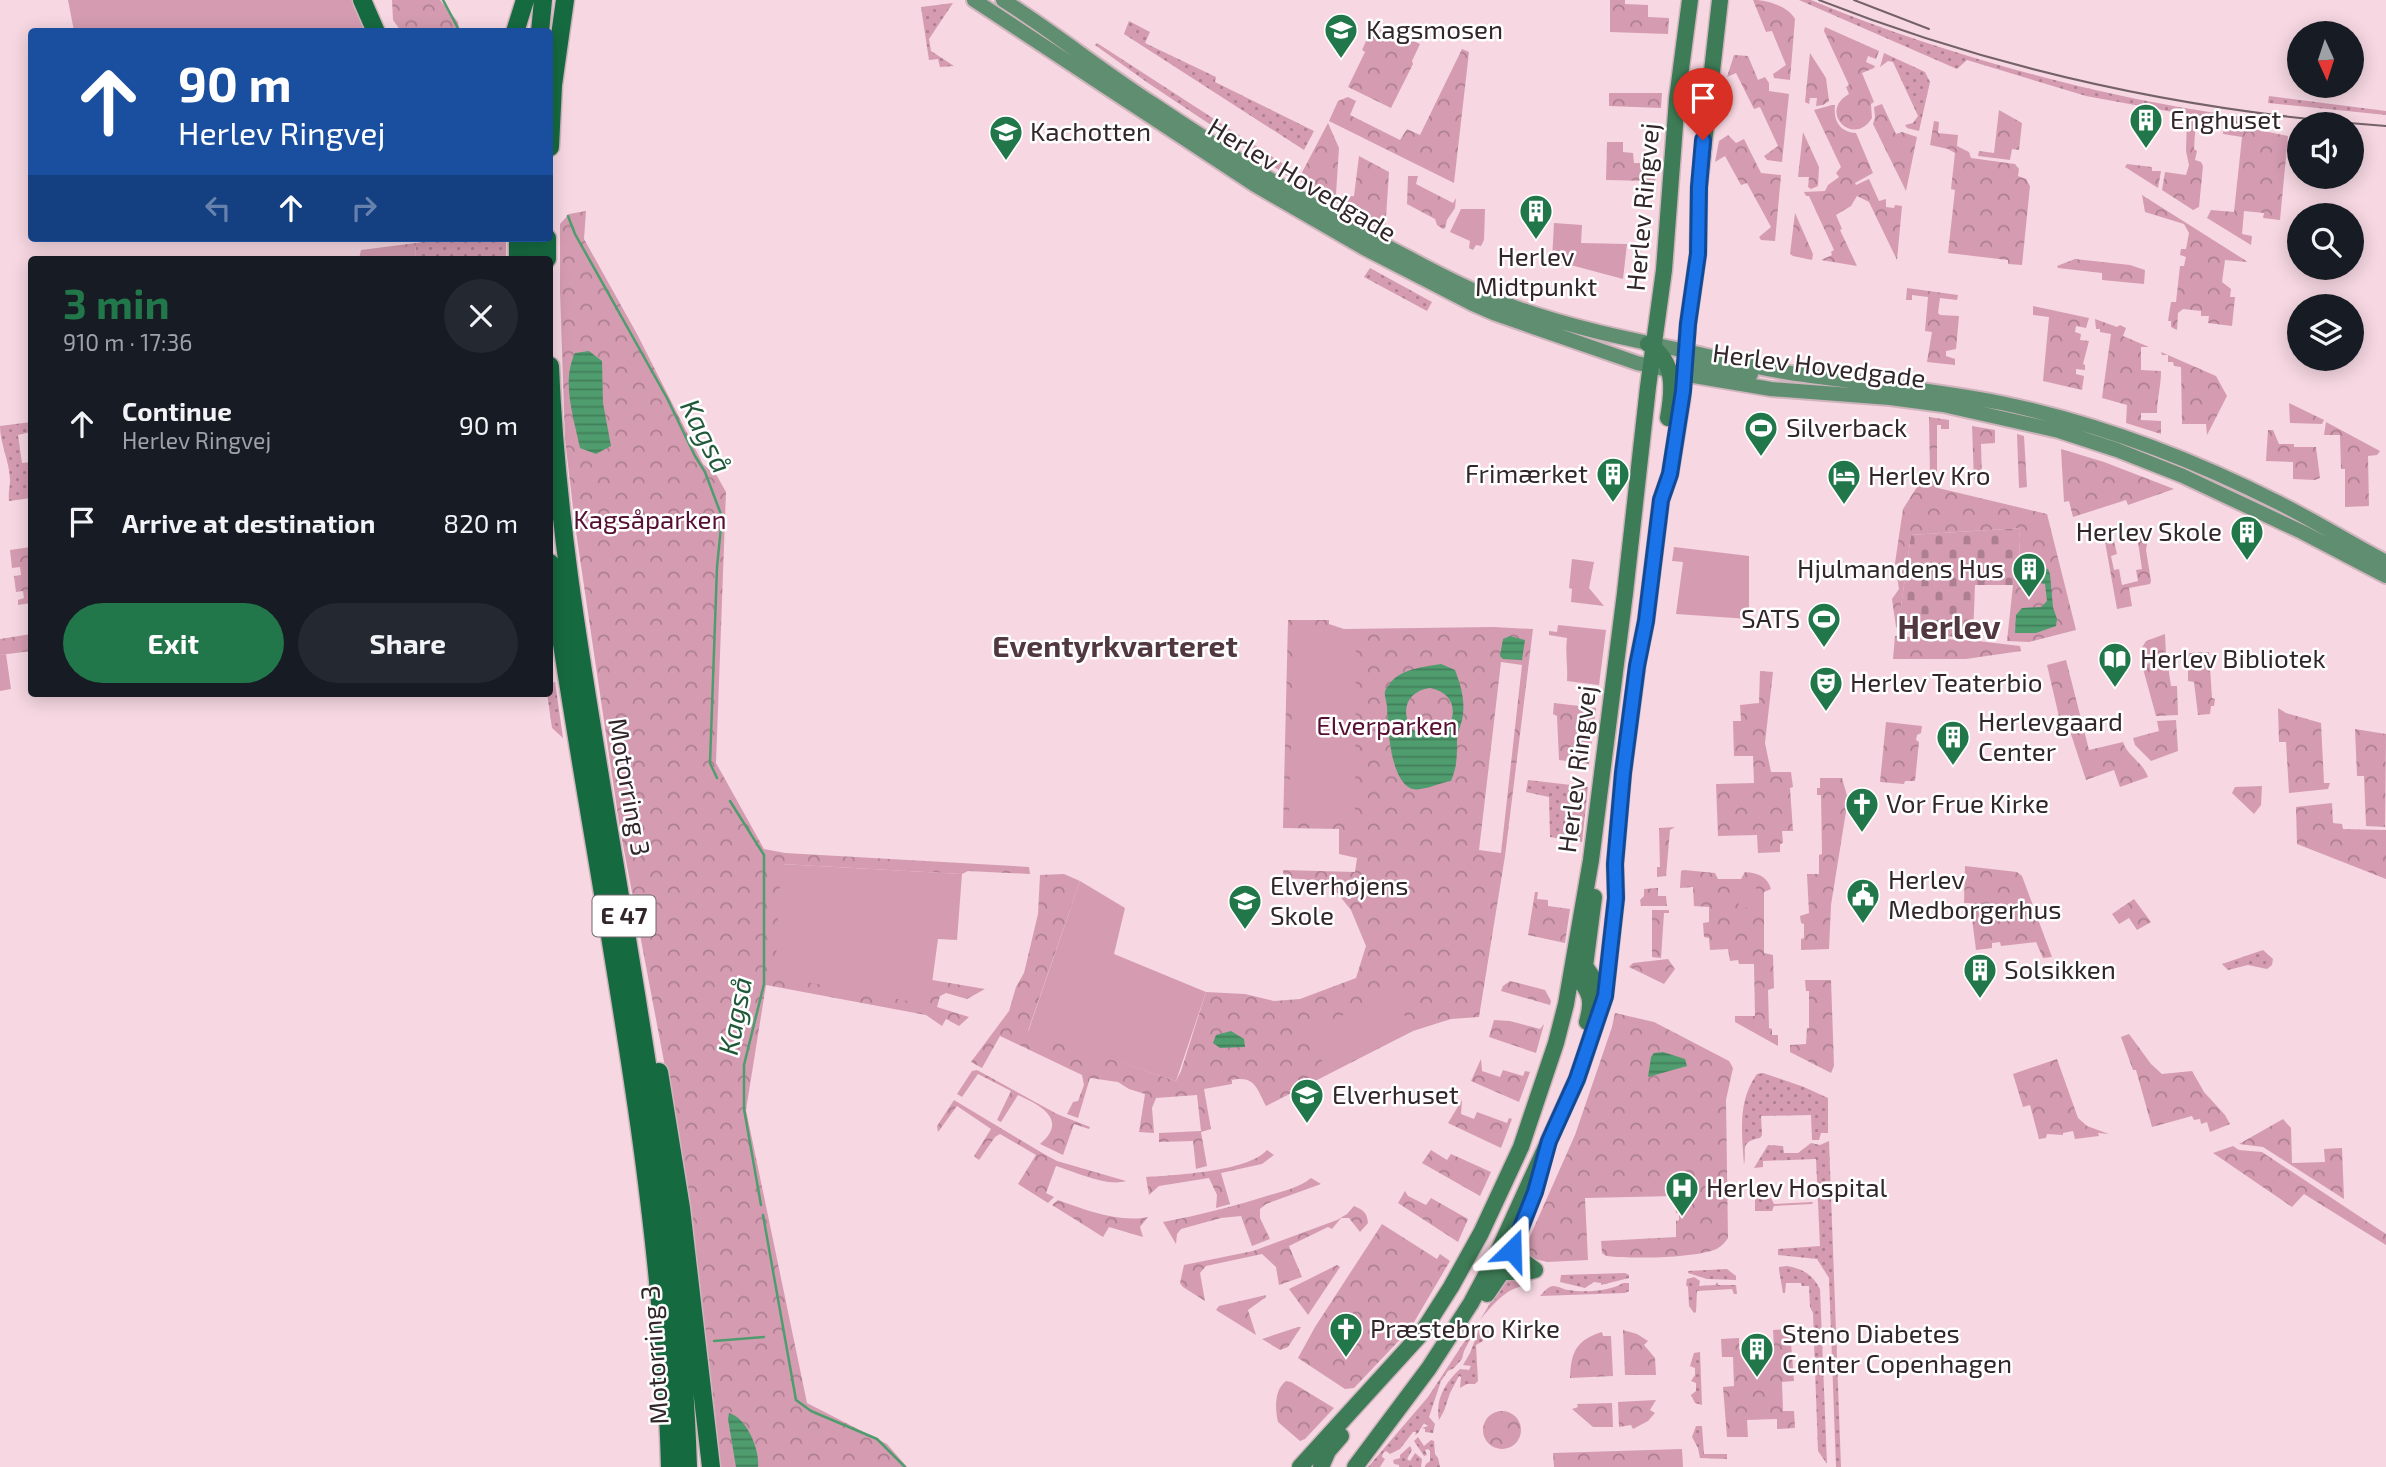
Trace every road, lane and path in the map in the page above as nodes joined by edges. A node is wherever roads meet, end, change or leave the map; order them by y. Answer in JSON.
{"nodes":[{"id":1,"x":362,"y":0,"type":"edge"},
{"id":2,"x":525,"y":0,"type":"edge"},
{"id":3,"x":543,"y":0,"type":"edge"},
{"id":4,"x":565,"y":0,"type":"edge"},
{"id":5,"x":974,"y":0,"type":"edge"},
{"id":6,"x":986,"y":0,"type":"edge"},
{"id":7,"x":1003,"y":0,"type":"edge"},
{"id":8,"x":1690,"y":0,"type":"edge"},
{"id":9,"x":1720,"y":0,"type":"edge"},
{"id":10,"x":375,"y":28,"type":"edge"},
{"id":11,"x":516,"y":28,"type":"edge"},
{"id":12,"x":540,"y":28,"type":"edge"},
{"id":13,"x":1056,"y":35,"type":"junction"},
{"id":14,"x":1037,"y":48,"type":"junction"},
{"id":15,"x":553,"y":85,"type":"edge"},
{"id":16,"x":1183,"y":123,"type":"junction"},
{"id":17,"x":1665,"y":357,"type":"junction"},
{"id":18,"x":553,"y":433,"type":"edge"},
{"id":19,"x":2386,"y":562,"type":"edge"},
{"id":20,"x":2386,"y":576,"type":"edge"},
{"id":21,"x":553,"y":582,"type":"edge"},
{"id":22,"x":1593,"y":841,"type":"junction"},
{"id":23,"x":624,"y":916,"type":"junction"},
{"id":24,"x":1571,"y":973,"type":"junction"},
{"id":25,"x":1598,"y":988,"type":"junction"},
{"id":26,"x":1566,"y":1004,"type":"junction"},
{"id":27,"x":1577,"y":1079,"type":"junction"},
{"id":28,"x":1549,"y":1141,"type":"junction"},
{"id":29,"x":701,"y":1367,"type":"junction"},
{"id":30,"x":685,"y":1380,"type":"junction"},
{"id":31,"x":1379,"y":1383,"type":"junction"},
{"id":32,"x":1414,"y":1390,"type":"junction"},
{"id":33,"x":1302,"y":1466,"type":"edge"},
{"id":34,"x":670,"y":1467,"type":"edge"},
{"id":35,"x":688,"y":1467,"type":"edge"},
{"id":36,"x":697,"y":1467,"type":"edge"},
{"id":37,"x":703,"y":1467,"type":"edge"},
{"id":38,"x":711,"y":1467,"type":"edge"},
{"id":39,"x":1321,"y":1467,"type":"edge"},
{"id":40,"x":1355,"y":1467,"type":"edge"}],
"edges":[{"from":1,"to":10,"type":"highway"},
{"from":2,"to":11,"type":"highway"},
{"from":3,"to":12,"type":"highway"},
{"from":4,"to":15,"type":"highway"},
{"from":5,"to":14,"type":"main road","name":"Herlev Hovedgade"},
{"from":6,"to":13,"type":"main road"},
{"from":7,"to":13,"type":"main road","name":"Herlev Hovedgade"},
{"from":8,"to":17,"type":"main road","name":"Herlev Ringvej"},
{"from":9,"to":17,"type":"main road","name":"Herlev Ringvej"},
{"from":13,"to":16,"type":"main road","name":"Herlev Hovedgade"},
{"from":14,"to":16,"type":"main road"},
{"from":14,"to":17,"type":"main road","name":"Herlev Hovedgade"},
{"from":16,"to":17,"type":"main road","name":"Herlev Hovedgade"},
{"from":17,"to":19,"type":"main road","name":"Herlev Hovedgade"},
{"from":17,"to":20,"type":"main road","name":"Herlev Hovedgade"},
{"from":17,"to":22,"type":"main road","name":"Herlev Ringvej"},
{"from":17,"to":25,"type":"main road","name":"Herlev Ringvej"},
{"from":18,"to":23,"type":"highway","name":"Motorring 3","number":"E 47"},
{"from":21,"to":34,"type":"highway","name":"Motorring 3","number":"E 47"},
{"from":22,"to":24,"type":"main road","name":"Herlev Ringvej"},
{"from":22,"to":25,"type":"main road"},
{"from":23,"to":29,"type":"highway"},
{"from":23,"to":30,"type":"highway","name":"Motorring 3","number":"E 47"},
{"from":24,"to":25,"type":"main road"},
{"from":24,"to":26,"type":"main road","name":"Herlev Ringvej"},
{"from":25,"to":26,"type":"main road"},
{"from":25,"to":27,"type":"main road","name":"Herlev Ringvej"},
{"from":25,"to":27,"type":"main road"},
{"from":26,"to":31,"type":"main road","name":"Herlev Ringvej"},
{"from":27,"to":28,"type":"main road","name":"Herlev Ringvej"},
{"from":28,"to":32,"type":"main road","name":"Herlev Ringvej"},
{"from":28,"to":32,"type":"main road"},
{"from":29,"to":37,"type":"highway"},
{"from":29,"to":38,"type":"highway"},
{"from":30,"to":35,"type":"highway","name":"Motorring 3","number":"E 47"},
{"from":30,"to":36,"type":"highway"},
{"from":31,"to":33,"type":"main road","name":"Herlev Ringvej"},
{"from":31,"to":39,"type":"main road"},
{"from":32,"to":40,"type":"main road","name":"Herlev Ringvej"}]}
